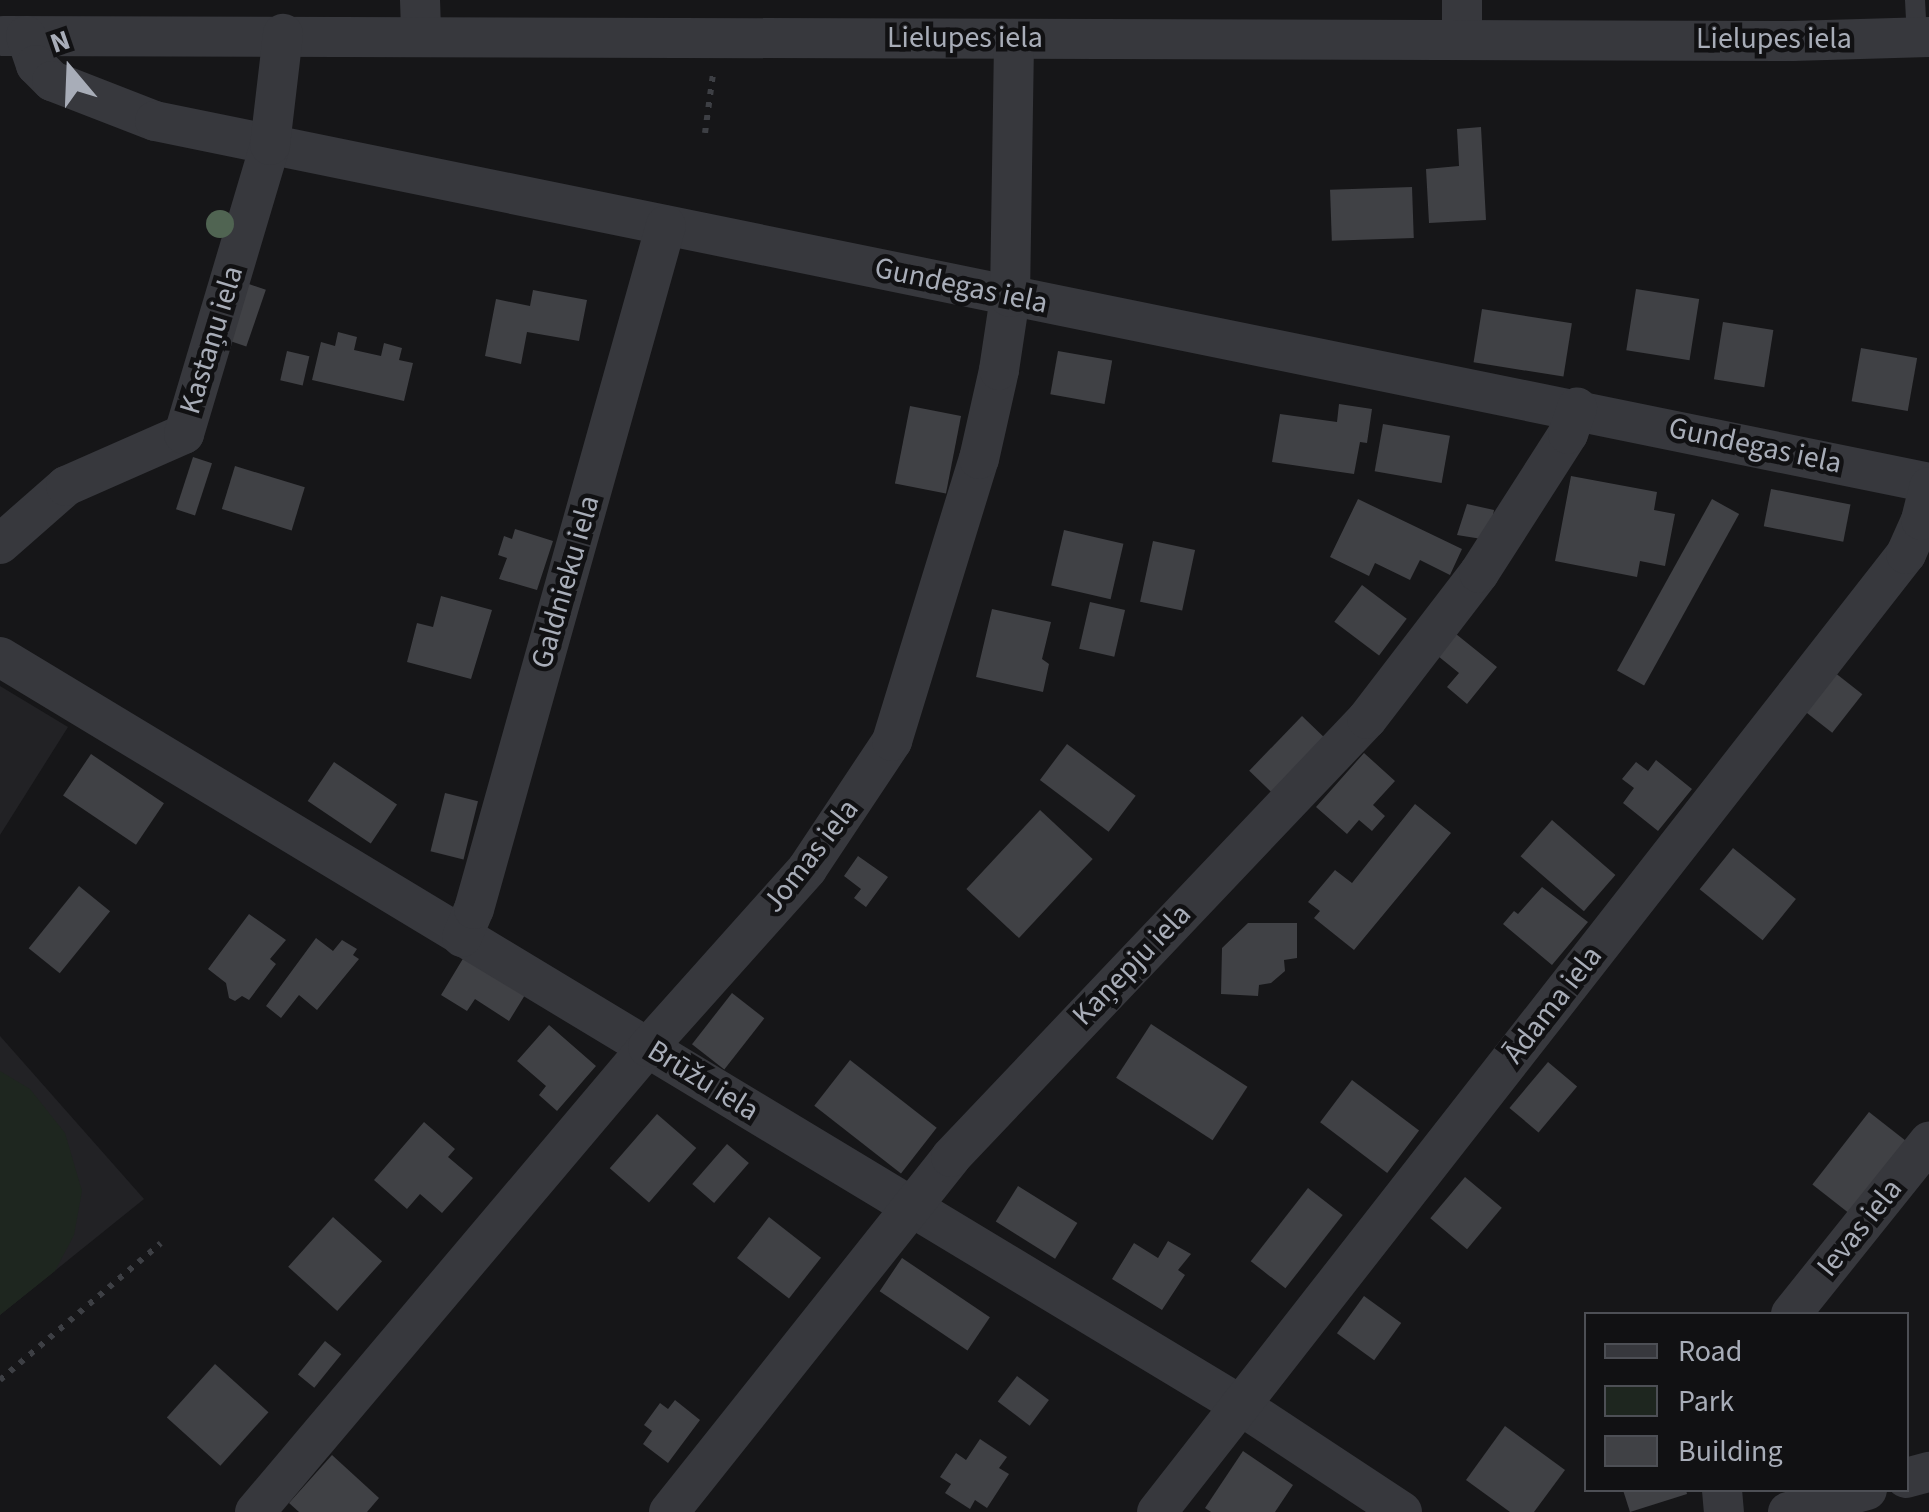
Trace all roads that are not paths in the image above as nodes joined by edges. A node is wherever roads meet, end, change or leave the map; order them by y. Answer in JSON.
{"nodes":[{"id":1,"x":235,"y":17,"type":"edge"},
{"id":2,"x":421,"y":18,"type":"edge"},
{"id":3,"x":1462,"y":18,"type":"edge"},
{"id":4,"x":1600,"y":18,"type":"edge"},
{"id":5,"x":882,"y":19,"type":"edge"},
{"id":6,"x":1920,"y":25,"type":"edge"},
{"id":7,"x":283,"y":34,"type":"junction"},
{"id":8,"x":13,"y":36,"type":"edge"},
{"id":9,"x":1014,"y":39,"type":"junction"},
{"id":10,"x":270,"y":145,"type":"junction"},
{"id":11,"x":666,"y":225,"type":"junction"},
{"id":12,"x":1010,"y":296,"type":"junction"},
{"id":13,"x":1578,"y":408,"type":"junction"},
{"id":14,"x":1929,"y":485,"type":"edge"},
{"id":15,"x":0,"y":544,"type":"edge"},
{"id":16,"x":0,"y":657,"type":"edge"},
{"id":17,"x":462,"y":937,"type":"junction"},
{"id":18,"x":648,"y":1047,"type":"junction"},
{"id":19,"x":1929,"y":1142,"type":"edge"},
{"id":20,"x":908,"y":1208,"type":"junction"},
{"id":21,"x":1793,"y":1312,"type":"edge"},
{"id":22,"x":1240,"y":1405,"type":"junction"},
{"id":23,"x":1861,"y":1492,"type":"edge"},
{"id":24,"x":255,"y":1512,"type":"edge"},
{"id":25,"x":669,"y":1512,"type":"edge"},
{"id":26,"x":1156,"y":1512,"type":"edge"},
{"id":27,"x":1402,"y":1512,"type":"edge"},
{"id":28,"x":1788,"y":1512,"type":"edge"}],
"edges":[{"from":1,"to":7,"type":"street","name":"Lielupes iela"},
{"from":1,"to":8,"type":"street","name":"Lielupes iela"},
{"from":2,"to":5,"type":"street","name":"Lielupes iela"},
{"from":2,"to":7,"type":"street","name":"Lielupes iela"},
{"from":3,"to":4,"type":"street","name":"Lielupes iela"},
{"from":3,"to":9,"type":"street","name":"Lielupes iela"},
{"from":4,"to":6,"type":"street","name":"Lielupes iela"},
{"from":5,"to":9,"type":"street","name":"Lielupes iela"},
{"from":7,"to":10,"type":"street","name":"Kastaņu iela"},
{"from":8,"to":10,"type":"street","name":"Gundegas iela"},
{"from":9,"to":12,"type":"street","name":"Jomas iela"},
{"from":10,"to":11,"type":"street","name":"Gundegas iela"},
{"from":10,"to":15,"type":"street","name":"Kastaņu iela"},
{"from":11,"to":12,"type":"street","name":"Gundegas iela"},
{"from":11,"to":17,"type":"street","name":"Galdnieku iela"},
{"from":12,"to":13,"type":"street","name":"Gundegas iela"},
{"from":12,"to":18,"type":"street","name":"Jomas iela"},
{"from":13,"to":14,"type":"street","name":"Gundegas iela"},
{"from":13,"to":20,"type":"street","name":"Kaņepju iela"},
{"from":14,"to":22,"type":"street","name":"Ādama iela"},
{"from":16,"to":17,"type":"street","name":"Brūžu iela"},
{"from":17,"to":18,"type":"street","name":"Brūžu iela"},
{"from":18,"to":20,"type":"street","name":"Brūžu iela"},
{"from":18,"to":24,"type":"street","name":"Jomas iela"},
{"from":19,"to":21,"type":"street","name":"Ievas iela"},
{"from":20,"to":22,"type":"street","name":"Brūžu iela"},
{"from":20,"to":25,"type":"street","name":"Kaņepju iela"},
{"from":22,"to":26,"type":"street","name":"Ādama iela"},
{"from":22,"to":27,"type":"street","name":"Brūžu iela"},
{"from":23,"to":28,"type":"street"}]}
